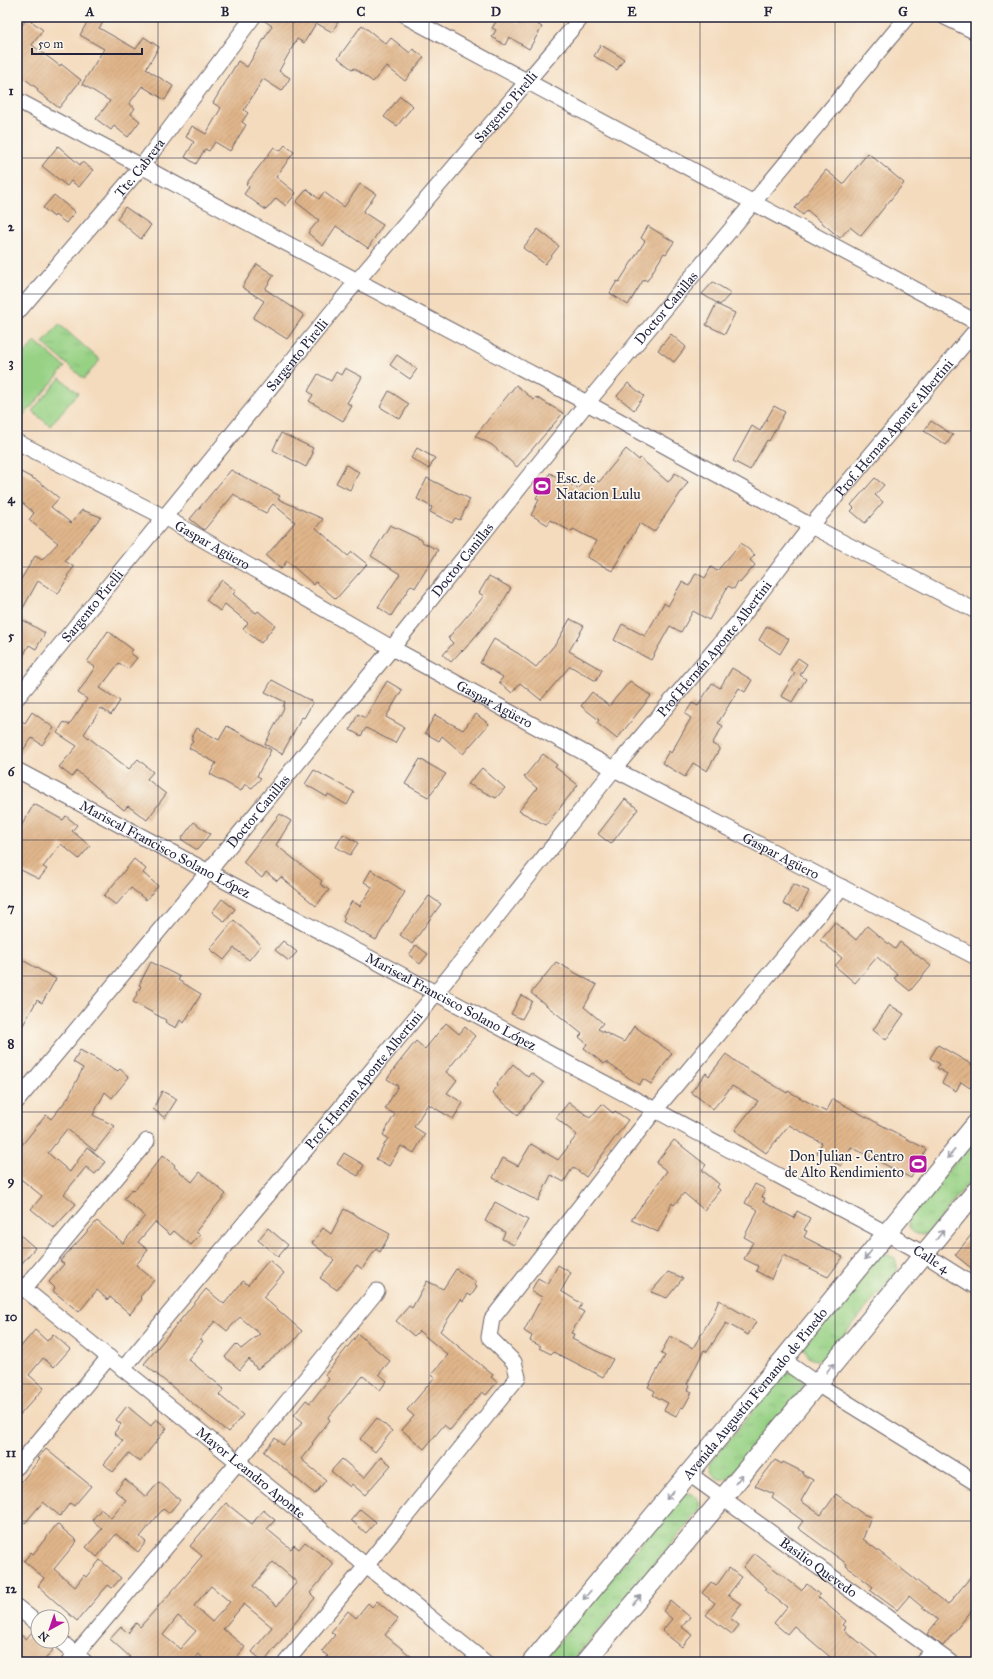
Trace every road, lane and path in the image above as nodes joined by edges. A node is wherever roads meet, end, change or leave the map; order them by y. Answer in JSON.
{"nodes":[{"id":1,"x":254,"y":17,"type":"edge"},
{"id":2,"x":407,"y":17,"type":"edge"},
{"id":3,"x":582,"y":17,"type":"edge"},
{"id":4,"x":907,"y":17,"type":"edge"},
{"id":5,"x":945,"y":17,"type":"edge"},
{"id":6,"x":976,"y":32,"type":"edge"},
{"id":7,"x":528,"y":82,"type":"junction"},
{"id":8,"x":17,"y":100,"type":"edge"},
{"id":9,"x":141,"y":167,"type":"junction"},
{"id":10,"x":753,"y":203,"type":"junction"},
{"id":11,"x":357,"y":281,"type":"junction"},
{"id":12,"x":17,"y":313,"type":"edge"},
{"id":13,"x":976,"y":322,"type":"edge"},
{"id":14,"x":976,"y":330,"type":"edge"},
{"id":15,"x":587,"y":403,"type":"junction"},
{"id":16,"x":17,"y":442,"type":"edge"},
{"id":17,"x":164,"y":517,"type":"junction"},
{"id":18,"x":811,"y":526,"type":"junction"},
{"id":19,"x":976,"y":611,"type":"edge"},
{"id":20,"x":392,"y":648,"type":"junction"},
{"id":21,"x":17,"y":698,"type":"edge"},
{"id":22,"x":614,"y":769,"type":"junction"},
{"id":23,"x":17,"y":770,"type":"edge"},
{"id":24,"x":208,"y":872,"type":"junction"},
{"id":25,"x":842,"y":887,"type":"junction"},
{"id":26,"x":976,"y":957,"type":"edge"},
{"id":27,"x":436,"y":992,"type":"junction"},
{"id":28,"x":17,"y":1101,"type":"edge"},
{"id":29,"x":656,"y":1109,"type":"junction"},
{"id":30,"x":976,"y":1124,"type":"edge"},
{"id":31,"x":147,"y":1141,"type":"dead end"},
{"id":32,"x":976,"y":1191,"type":"edge"},
{"id":33,"x":886,"y":1233,"type":"junction"},
{"id":34,"x":924,"y":1254,"type":"junction"},
{"id":35,"x":21,"y":1286,"type":"edge"},
{"id":36,"x":976,"y":1287,"type":"edge"},
{"id":37,"x":377,"y":1291,"type":"dead end"},
{"id":38,"x":109,"y":1357,"type":"junction"},
{"id":39,"x":783,"y":1360,"type":"junction"},
{"id":40,"x":123,"y":1369,"type":"junction"},
{"id":41,"x":817,"y":1384,"type":"junction"},
{"id":42,"x":238,"y":1462,"type":"junction"},
{"id":43,"x":17,"y":1467,"type":"edge"},
{"id":44,"x":688,"y":1473,"type":"junction"},
{"id":45,"x":976,"y":1483,"type":"edge"},
{"id":46,"x":723,"y":1498,"type":"junction"},
{"id":47,"x":366,"y":1566,"type":"junction"},
{"id":48,"x":17,"y":1607,"type":"edge"},
{"id":49,"x":30,"y":1618,"type":"edge"},
{"id":50,"x":68,"y":1649,"type":"edge"},
{"id":51,"x":933,"y":1649,"type":"junction"},
{"id":52,"x":77,"y":1659,"type":"edge"},
{"id":53,"x":286,"y":1662,"type":"edge"},
{"id":54,"x":485,"y":1662,"type":"edge"},
{"id":55,"x":532,"y":1662,"type":"edge"},
{"id":56,"x":585,"y":1662,"type":"edge"},
{"id":57,"x":922,"y":1662,"type":"edge"},
{"id":58,"x":950,"y":1662,"type":"edge"}],
"edges":[{"from":1,"to":9,"type":"street","name":"Tte. Cabrera"},
{"from":2,"to":7,"type":"street"},
{"from":3,"to":7,"type":"street","name":"Sargento Pirelli"},
{"from":4,"to":10,"type":"street","name":"Doctor Canillas"},
{"from":5,"to":6,"type":"street"},
{"from":7,"to":10,"type":"street"},
{"from":7,"to":11,"type":"street","name":"Sargento Pirelli"},
{"from":8,"to":9,"type":"street"},
{"from":9,"to":11,"type":"street"},
{"from":9,"to":12,"type":"street","name":"Tte. Cabrera"},
{"from":10,"to":13,"type":"street"},
{"from":10,"to":15,"type":"street","name":"Doctor Canillas"},
{"from":11,"to":15,"type":"street"},
{"from":11,"to":17,"type":"street","name":"Sargento Pirelli"},
{"from":14,"to":18,"type":"street","name":"Prof. Hernan Aponte Albertini"},
{"from":15,"to":18,"type":"street"},
{"from":15,"to":20,"type":"street","name":"Doctor Canillas"},
{"from":16,"to":17,"type":"street","name":"Gaspar Agüero"},
{"from":17,"to":20,"type":"street","name":"Gaspar Agüero"},
{"from":17,"to":21,"type":"street","name":"Sargento Pirelli"},
{"from":18,"to":19,"type":"street"},
{"from":18,"to":22,"type":"street","name":"Prof Hernán Aponte Albertini"},
{"from":20,"to":22,"type":"street","name":"Gaspar Agüero"},
{"from":20,"to":24,"type":"street","name":"Doctor Canillas"},
{"from":22,"to":25,"type":"street","name":"Gaspar Agüero"},
{"from":22,"to":27,"type":"street","name":"Prof. Hernan Aponte Albertini"},
{"from":23,"to":24,"type":"street","name":"Mariscal Francisco Solano López"},
{"from":24,"to":27,"type":"street","name":"Mariscal Francisco Solano López"},
{"from":24,"to":28,"type":"street","name":"Doctor Canillas"},
{"from":25,"to":26,"type":"street","name":"Gaspar Agüero"},
{"from":25,"to":29,"type":"street"},
{"from":27,"to":29,"type":"street","name":"Mariscal Francisco Solano López"},
{"from":27,"to":40,"type":"street","name":"Prof. Hernan Aponte Albertini"},
{"from":29,"to":33,"type":"street","name":"Mariscal Francisco Solano López"},
{"from":29,"to":47,"type":"street"},
{"from":30,"to":33,"type":"street","name":"Avenida Augustín Fernando de Pinedo","one_way":true},
{"from":31,"to":35,"type":"street"},
{"from":34,"to":32,"type":"street","one_way":true},
{"from":33,"to":34,"type":"street","name":"Calle 4"},
{"from":33,"to":39,"type":"street","name":"Avenida Augustín Fernando de Pinedo","one_way":true},
{"from":34,"to":36,"type":"street","name":"Calle 4"},
{"from":41,"to":34,"type":"street","one_way":true},
{"from":35,"to":38,"type":"street","name":"Mayor Leandro Aponte"},
{"from":37,"to":42,"type":"street"},
{"from":38,"to":40,"type":"street","name":"Mayor Leandro Aponte"},
{"from":38,"to":43,"type":"street"},
{"from":39,"to":41,"type":"street"},
{"from":39,"to":44,"type":"street","name":"Avenida Augustín Fernando de Pinedo"},
{"from":40,"to":42,"type":"street","name":"Mayor Leandro Aponte"},
{"from":41,"to":45,"type":"street"},
{"from":46,"to":41,"type":"street","one_way":true},
{"from":42,"to":47,"type":"street","name":"Mayor Leandro Aponte"},
{"from":42,"to":52,"type":"street"},
{"from":44,"to":46,"type":"street","name":"Basilio Quevedo"},
{"from":44,"to":55,"type":"street","name":"Avenida Augustín Fernando de Pinedo","one_way":true},
{"from":46,"to":51,"type":"street","name":"Basilio Quevedo"},
{"from":56,"to":46,"type":"street","one_way":true},
{"from":47,"to":53,"type":"street"},
{"from":47,"to":54,"type":"street","name":"Mayor Leandro Aponte"},
{"from":48,"to":49,"type":"street"},
{"from":50,"to":52,"type":"street"},
{"from":51,"to":57,"type":"street"},
{"from":51,"to":58,"type":"street","name":"Basilio Quevedo"}]}
